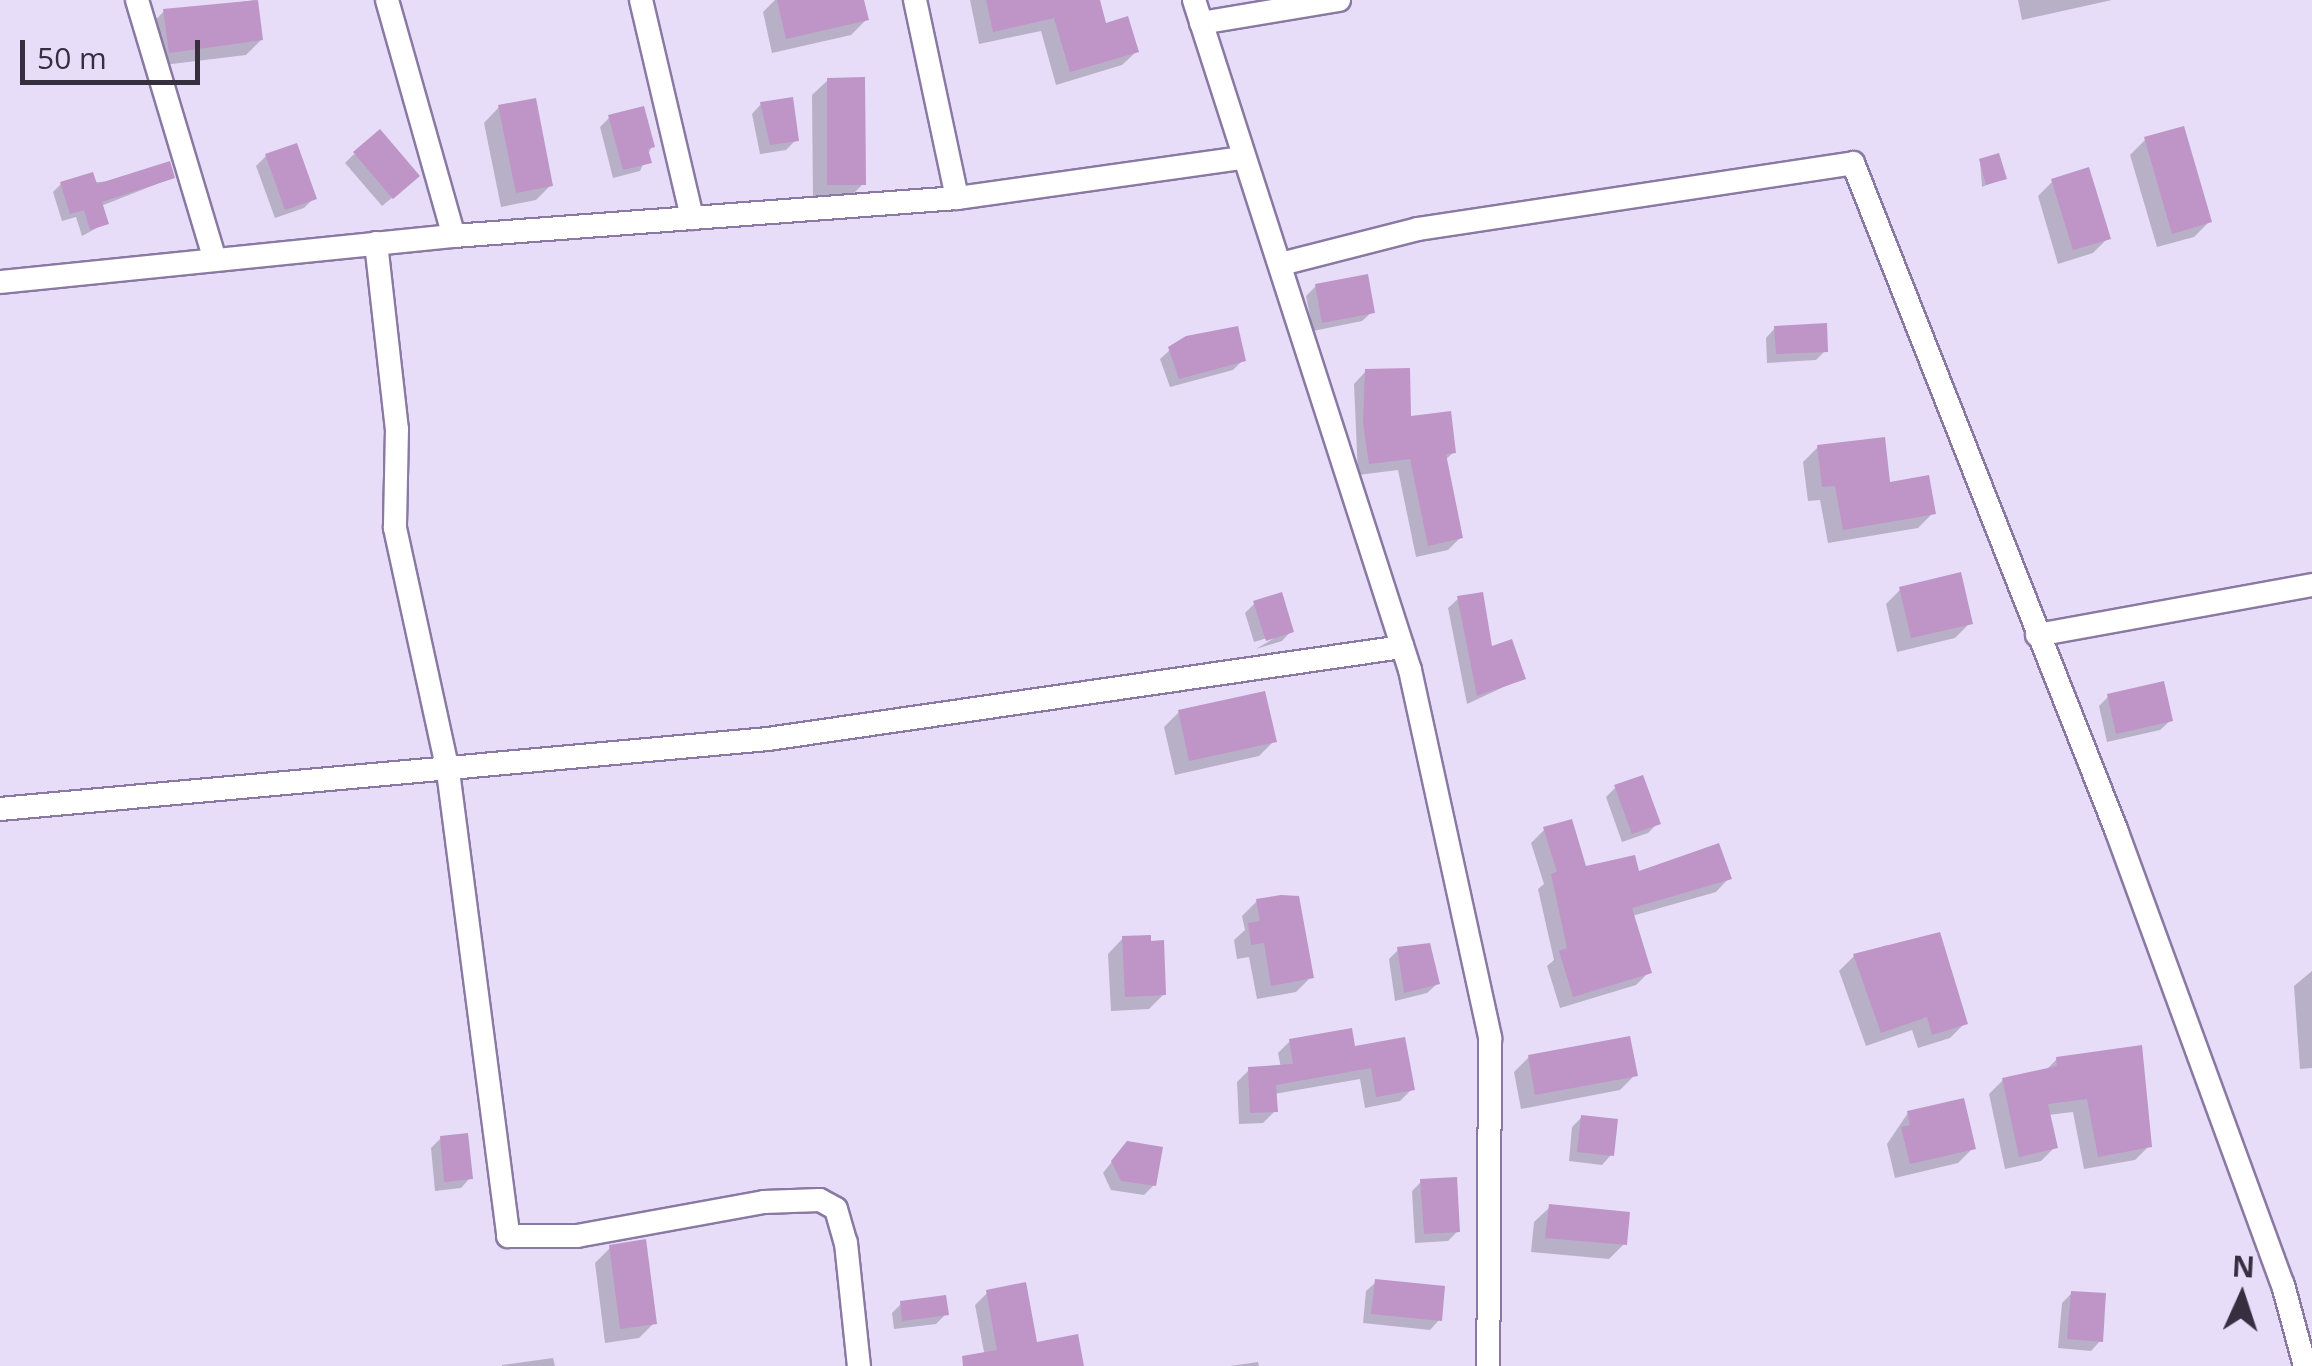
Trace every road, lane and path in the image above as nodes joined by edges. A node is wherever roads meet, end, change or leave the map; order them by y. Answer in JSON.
{"nodes":[{"id":1,"x":137,"y":0,"type":"edge"},
{"id":2,"x":387,"y":0,"type":"edge"},
{"id":3,"x":641,"y":0,"type":"edge"},
{"id":4,"x":915,"y":0,"type":"edge"},
{"id":5,"x":1194,"y":0,"type":"edge"},
{"id":6,"x":1339,"y":0,"type":"edge"},
{"id":7,"x":1201,"y":24,"type":"junction"},
{"id":8,"x":1240,"y":158,"type":"junction"},
{"id":9,"x":957,"y":198,"type":"junction"},
{"id":10,"x":692,"y":218,"type":"junction"},
{"id":11,"x":454,"y":236,"type":"junction"},
{"id":12,"x":376,"y":244,"type":"junction"},
{"id":13,"x":214,"y":257,"type":"junction"},
{"id":14,"x":1281,"y":264,"type":"junction"},
{"id":15,"x":0,"y":282,"type":"edge"},
{"id":16,"x":2312,"y":585,"type":"edge"},
{"id":17,"x":2037,"y":635,"type":"junction"},
{"id":18,"x":1402,"y":646,"type":"junction"},
{"id":19,"x":448,"y":771,"type":"junction"},
{"id":20,"x":0,"y":808,"type":"edge"},
{"id":21,"x":2307,"y":1364,"type":"edge"},
{"id":22,"x":860,"y":1366,"type":"edge"},
{"id":23,"x":1488,"y":1366,"type":"edge"}],
"edges":[{"from":1,"to":13,"type":"street"},
{"from":2,"to":11,"type":"street"},
{"from":3,"to":10,"type":"street"},
{"from":4,"to":9,"type":"street"},
{"from":5,"to":7,"type":"street"},
{"from":6,"to":7,"type":"street"},
{"from":7,"to":8,"type":"street"},
{"from":8,"to":9,"type":"street"},
{"from":8,"to":14,"type":"street"},
{"from":9,"to":10,"type":"street"},
{"from":10,"to":11,"type":"street"},
{"from":11,"to":12,"type":"street"},
{"from":12,"to":13,"type":"street"},
{"from":12,"to":19,"type":"street"},
{"from":13,"to":15,"type":"street"},
{"from":14,"to":17,"type":"street"},
{"from":14,"to":18,"type":"street"},
{"from":16,"to":17,"type":"street"},
{"from":17,"to":21,"type":"street"},
{"from":18,"to":19,"type":"street"},
{"from":18,"to":23,"type":"street"},
{"from":19,"to":20,"type":"street"},
{"from":19,"to":22,"type":"street"}]}
